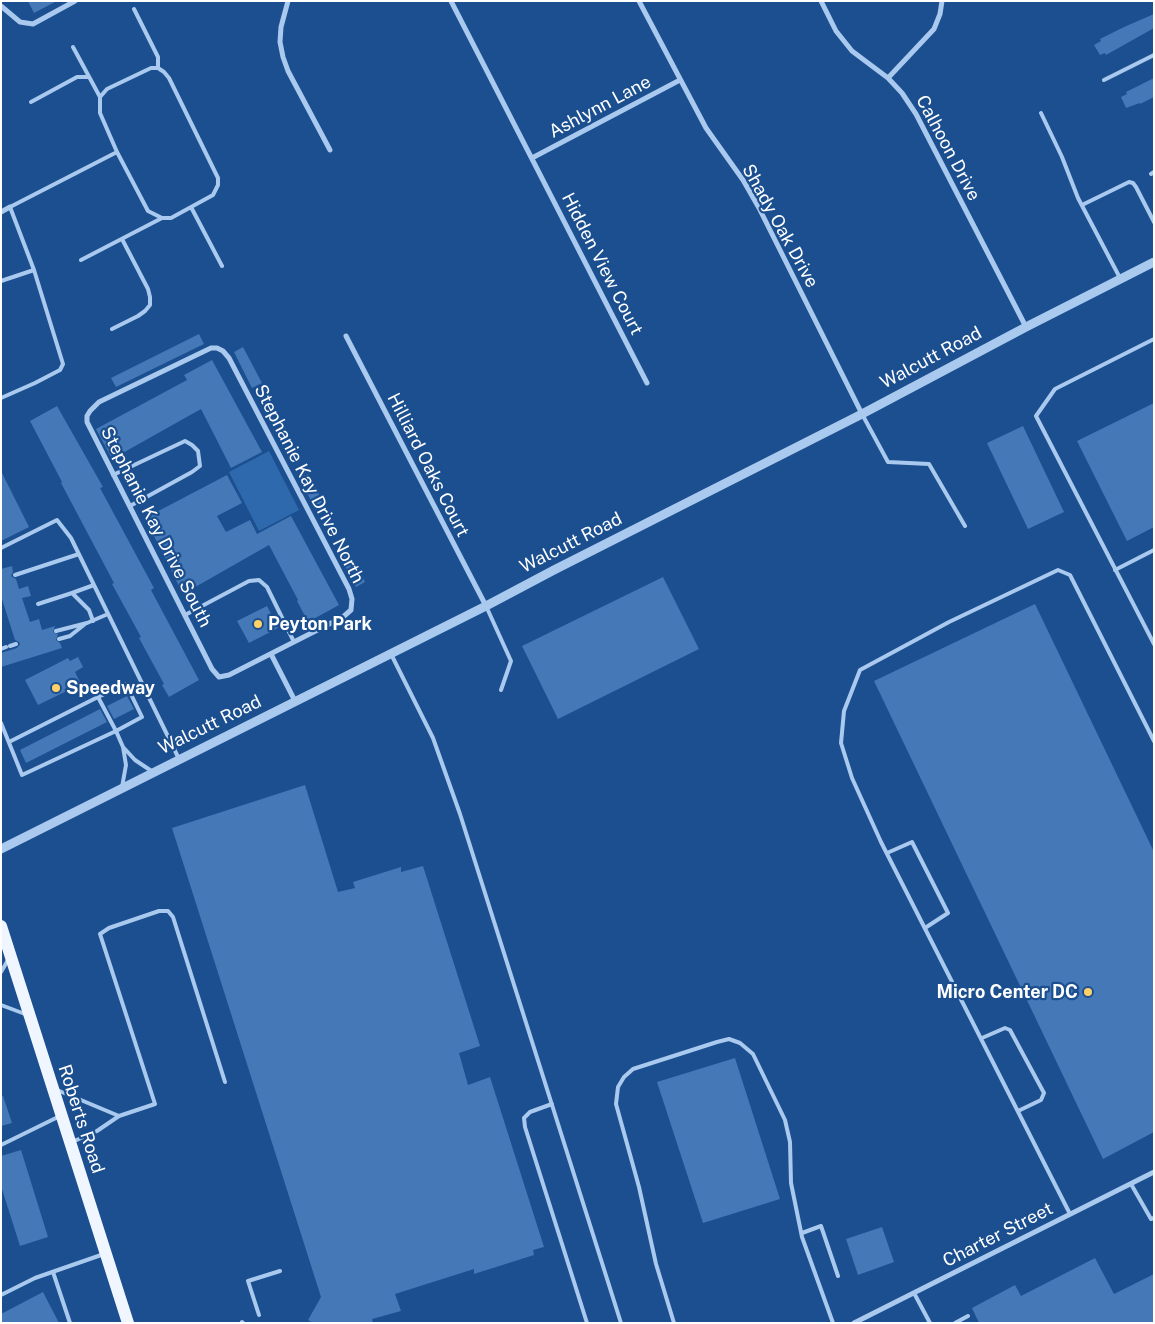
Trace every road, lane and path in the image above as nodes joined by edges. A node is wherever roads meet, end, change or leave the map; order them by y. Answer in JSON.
{"nodes":[{"id":1,"x":75,"y":1,"type":"edge"},
{"id":2,"x":288,"y":1,"type":"edge"},
{"id":3,"x":451,"y":1,"type":"edge"},
{"id":4,"x":639,"y":1,"type":"edge"},
{"id":5,"x":821,"y":1,"type":"edge"},
{"id":6,"x":942,"y":1,"type":"edge"},
{"id":7,"x":1,"y":6,"type":"edge"},
{"id":8,"x":134,"y":9,"type":"dead end"},
{"id":9,"x":73,"y":47,"type":"dead end"},
{"id":10,"x":1154,"y":54,"type":"edge"},
{"id":11,"x":158,"y":68,"type":"junction"},
{"id":12,"x":88,"y":76,"type":"junction"},
{"id":13,"x":888,"y":78,"type":"junction"},
{"id":14,"x":680,"y":80,"type":"junction"},
{"id":15,"x":1104,"y":80,"type":"dead end"},
{"id":16,"x":100,"y":97,"type":"junction"},
{"id":17,"x":31,"y":102,"type":"dead end"},
{"id":18,"x":1041,"y":113,"type":"dead end"},
{"id":19,"x":330,"y":150,"type":"dead end"},
{"id":20,"x":117,"y":152,"type":"junction"},
{"id":21,"x":532,"y":158,"type":"junction"},
{"id":22,"x":1082,"y":205,"type":"junction"},
{"id":23,"x":10,"y":207,"type":"junction"},
{"id":24,"x":190,"y":207,"type":"junction"},
{"id":25,"x":1,"y":212,"type":"edge"},
{"id":26,"x":162,"y":218,"type":"junction"},
{"id":27,"x":1154,"y":222,"type":"edge"},
{"id":28,"x":122,"y":239,"type":"junction"},
{"id":29,"x":80,"y":260,"type":"dead end"},
{"id":30,"x":1154,"y":262,"type":"edge"},
{"id":31,"x":222,"y":266,"type":"dead end"},
{"id":32,"x":34,"y":270,"type":"junction"},
{"id":33,"x":1121,"y":279,"type":"junction"},
{"id":34,"x":1,"y":281,"type":"edge"},
{"id":35,"x":1026,"y":327,"type":"junction"},
{"id":36,"x":112,"y":329,"type":"dead end"},
{"id":37,"x":346,"y":336,"type":"dead end"},
{"id":38,"x":1154,"y":338,"type":"edge"},
{"id":39,"x":217,"y":348,"type":"joint"},
{"id":40,"x":647,"y":383,"type":"dead end"},
{"id":41,"x":1,"y":398,"type":"edge"},
{"id":42,"x":862,"y":414,"type":"junction"},
{"id":43,"x":113,"y":476,"type":"junction"},
{"id":44,"x":130,"y":506,"type":"junction"},
{"id":45,"x":965,"y":526,"type":"dead end"},
{"id":46,"x":1,"y":548,"type":"edge"},
{"id":47,"x":1154,"y":550,"type":"edge"},
{"id":48,"x":79,"y":554,"type":"junction"},
{"id":49,"x":1115,"y":570,"type":"junction"},
{"id":50,"x":15,"y":575,"type":"dead end"},
{"id":51,"x":94,"y":585,"type":"junction"},
{"id":52,"x":72,"y":593,"type":"junction"},
{"id":53,"x":38,"y":604,"type":"dead end"},
{"id":54,"x":486,"y":606,"type":"junction"},
{"id":55,"x":108,"y":614,"type":"junction"},
{"id":56,"x":185,"y":615,"type":"junction"},
{"id":57,"x":93,"y":621,"type":"junction"},
{"id":58,"x":87,"y":623,"type":"junction"},
{"id":59,"x":56,"y":631,"type":"dead end"},
{"id":60,"x":59,"y":639,"type":"dead end"},
{"id":61,"x":294,"y":642,"type":"junction"},
{"id":62,"x":16,"y":644,"type":"dead end"},
{"id":63,"x":1154,"y":644,"type":"edge"},
{"id":64,"x":1,"y":649,"type":"edge"},
{"id":65,"x":271,"y":654,"type":"junction"},
{"id":66,"x":391,"y":654,"type":"junction"},
{"id":67,"x":500,"y":690,"type":"dead end"},
{"id":68,"x":98,"y":697,"type":"junction"},
{"id":69,"x":295,"y":701,"type":"junction"},
{"id":70,"x":1,"y":723,"type":"edge"},
{"id":71,"x":116,"y":731,"type":"junction"},
{"id":72,"x":1154,"y":741,"type":"edge"},
{"id":73,"x":9,"y":742,"type":"junction"},
{"id":74,"x":123,"y":747,"type":"junction"},
{"id":75,"x":179,"y":759,"type":"junction"},
{"id":76,"x":153,"y":772,"type":"junction"},
{"id":77,"x":122,"y":788,"type":"junction"},
{"id":78,"x":1,"y":849,"type":"edge"},
{"id":79,"x":887,"y":853,"type":"junction"},
{"id":80,"x":1,"y":926,"type":"edge"},
{"id":81,"x":925,"y":928,"type":"junction"},
{"id":82,"x":11,"y":956,"type":"junction"},
{"id":83,"x":1,"y":972,"type":"edge"},
{"id":84,"x":1,"y":1005,"type":"edge"},
{"id":85,"x":30,"y":1015,"type":"junction"},
{"id":86,"x":982,"y":1038,"type":"junction"},
{"id":87,"x":225,"y":1082,"type":"dead end"},
{"id":88,"x":53,"y":1088,"type":"junction"},
{"id":89,"x":552,"y":1104,"type":"junction"},
{"id":90,"x":1018,"y":1111,"type":"junction"},
{"id":91,"x":62,"y":1116,"type":"junction"},
{"id":92,"x":119,"y":1116,"type":"junction"},
{"id":93,"x":70,"y":1143,"type":"junction"},
{"id":94,"x":1,"y":1145,"type":"edge"},
{"id":95,"x":1154,"y":1172,"type":"edge"},
{"id":96,"x":1131,"y":1184,"type":"junction"},
{"id":97,"x":1070,"y":1214,"type":"junction"},
{"id":98,"x":1154,"y":1218,"type":"edge"},
{"id":99,"x":802,"y":1233,"type":"junction"},
{"id":100,"x":106,"y":1254,"type":"junction"},
{"id":101,"x":280,"y":1270,"type":"dead end"},
{"id":102,"x":53,"y":1272,"type":"junction"},
{"id":103,"x":838,"y":1276,"type":"dead end"},
{"id":104,"x":914,"y":1293,"type":"junction"},
{"id":105,"x":1,"y":1296,"type":"edge"},
{"id":106,"x":259,"y":1316,"type":"dead end"},
{"id":107,"x":968,"y":1316,"type":"dead end"},
{"id":108,"x":70,"y":1323,"type":"edge"},
{"id":109,"x":128,"y":1323,"type":"edge"},
{"id":110,"x":587,"y":1323,"type":"edge"},
{"id":111,"x":622,"y":1323,"type":"edge"},
{"id":112,"x":674,"y":1323,"type":"edge"},
{"id":113,"x":833,"y":1323,"type":"edge"},
{"id":114,"x":854,"y":1323,"type":"edge"},
{"id":115,"x":930,"y":1323,"type":"edge"},
{"id":116,"x":955,"y":1323,"type":"edge"}],
"edges":[{"from":1,"to":7,"type":"street"},
{"from":2,"to":19,"type":"street"},
{"from":3,"to":21,"type":"street","name":"Hidden View Court"},
{"from":4,"to":14,"type":"street","name":"Shady Oak Drive"},
{"from":5,"to":13,"type":"street","name":"Calhoon Drive"},
{"from":6,"to":13,"type":"street"},
{"from":8,"to":11,"type":"lane"},
{"from":9,"to":12,"type":"lane"},
{"from":10,"to":15,"type":"lane"},
{"from":11,"to":16,"type":"lane"},
{"from":11,"to":24,"type":"lane"},
{"from":12,"to":16,"type":"lane"},
{"from":12,"to":17,"type":"lane"},
{"from":13,"to":35,"type":"street","name":"Calhoon Drive"},
{"from":14,"to":21,"type":"street","name":"Ashlynn Lane"},
{"from":14,"to":42,"type":"street","name":"Shady Oak Drive"},
{"from":16,"to":20,"type":"lane"},
{"from":18,"to":22,"type":"lane"},
{"from":20,"to":23,"type":"lane"},
{"from":20,"to":26,"type":"lane"},
{"from":21,"to":40,"type":"street","name":"Hidden View Court"},
{"from":22,"to":27,"type":"lane"},
{"from":22,"to":33,"type":"lane"},
{"from":23,"to":25,"type":"street"},
{"from":23,"to":32,"type":"lane"},
{"from":24,"to":26,"type":"lane"},
{"from":24,"to":31,"type":"lane"},
{"from":26,"to":28,"type":"lane"},
{"from":28,"to":29,"type":"lane"},
{"from":28,"to":36,"type":"lane"},
{"from":30,"to":33,"type":"street","name":"Walcutt Road"},
{"from":32,"to":34,"type":"lane"},
{"from":32,"to":41,"type":"lane"},
{"from":33,"to":35,"type":"street","name":"Walcutt Road"},
{"from":35,"to":42,"type":"street","name":"Walcutt Road"},
{"from":37,"to":54,"type":"street","name":"Hilliard Oaks Court"},
{"from":38,"to":49,"type":"lane"},
{"from":39,"to":43,"type":"street","name":"Stephanie Kay Drive South"},
{"from":39,"to":61,"type":"street","name":"Stephanie Kay Drive North"},
{"from":42,"to":45,"type":"lane"},
{"from":42,"to":54,"type":"street","name":"Walcutt Road"},
{"from":43,"to":44,"type":"street","name":"Stephanie Kay Drive South"},
{"from":43,"to":44,"type":"lane"},
{"from":44,"to":56,"type":"street","name":"Stephanie Kay Drive South"},
{"from":46,"to":48,"type":"lane"},
{"from":47,"to":49,"type":"lane"},
{"from":48,"to":50,"type":"lane"},
{"from":48,"to":51,"type":"lane"},
{"from":49,"to":63,"type":"lane"},
{"from":51,"to":52,"type":"lane"},
{"from":51,"to":55,"type":"lane"},
{"from":52,"to":53,"type":"lane"},
{"from":52,"to":57,"type":"lane"},
{"from":54,"to":66,"type":"street","name":"Walcutt Road"},
{"from":54,"to":67,"type":"lane"},
{"from":55,"to":57,"type":"lane"},
{"from":55,"to":75,"type":"lane"},
{"from":56,"to":61,"type":"lane"},
{"from":56,"to":65,"type":"street","name":"Stephanie Kay Drive South"},
{"from":57,"to":58,"type":"lane"},
{"from":58,"to":59,"type":"lane"},
{"from":58,"to":60,"type":"lane"},
{"from":61,"to":65,"type":"street","name":"Stephanie Kay Drive North"},
{"from":62,"to":64,"type":"lane"},
{"from":65,"to":69,"type":"street"},
{"from":66,"to":69,"type":"street","name":"Walcutt Road"},
{"from":66,"to":89,"type":"lane"},
{"from":68,"to":71,"type":"lane"},
{"from":68,"to":71,"type":"lane"},
{"from":68,"to":73,"type":"lane"},
{"from":69,"to":75,"type":"street","name":"Walcutt Road"},
{"from":70,"to":73,"type":"lane"},
{"from":71,"to":73,"type":"lane"},
{"from":71,"to":74,"type":"lane"},
{"from":72,"to":79,"type":"lane"},
{"from":74,"to":76,"type":"lane"},
{"from":74,"to":77,"type":"lane"},
{"from":75,"to":76,"type":"street","name":"Walcutt Road"},
{"from":76,"to":77,"type":"street","name":"Walcutt Road"},
{"from":77,"to":78,"type":"street","name":"Walcutt Road"},
{"from":79,"to":81,"type":"lane"},
{"from":79,"to":81,"type":"lane"},
{"from":80,"to":82,"type":"main road","name":"Roberts Road"},
{"from":81,"to":86,"type":"lane"},
{"from":82,"to":83,"type":"lane"},
{"from":82,"to":85,"type":"main road","name":"Roberts Road"},
{"from":84,"to":85,"type":"lane"},
{"from":85,"to":88,"type":"main road","name":"Roberts Road"},
{"from":86,"to":90,"type":"lane"},
{"from":86,"to":90,"type":"lane"},
{"from":87,"to":92,"type":"lane"},
{"from":88,"to":91,"type":"main road","name":"Roberts Road"},
{"from":88,"to":92,"type":"lane"},
{"from":89,"to":110,"type":"lane"},
{"from":89,"to":111,"type":"lane"},
{"from":90,"to":97,"type":"lane"},
{"from":91,"to":93,"type":"main road","name":"Roberts Road"},
{"from":91,"to":94,"type":"lane"},
{"from":92,"to":93,"type":"lane"},
{"from":93,"to":100,"type":"main road","name":"Roberts Road"},
{"from":95,"to":96,"type":"street","name":"Charter Street"},
{"from":96,"to":97,"type":"street","name":"Charter Street"},
{"from":96,"to":98,"type":"lane"},
{"from":97,"to":104,"type":"street","name":"Charter Street"},
{"from":99,"to":103,"type":"lane"},
{"from":99,"to":112,"type":"lane"},
{"from":99,"to":113,"type":"lane"},
{"from":100,"to":102,"type":"lane"},
{"from":100,"to":109,"type":"main road","name":"Roberts Road"},
{"from":101,"to":106,"type":"lane"},
{"from":102,"to":105,"type":"lane"},
{"from":102,"to":108,"type":"lane"},
{"from":104,"to":114,"type":"street","name":"Charter Street"},
{"from":104,"to":115,"type":"lane"},
{"from":107,"to":116,"type":"lane"}]}
